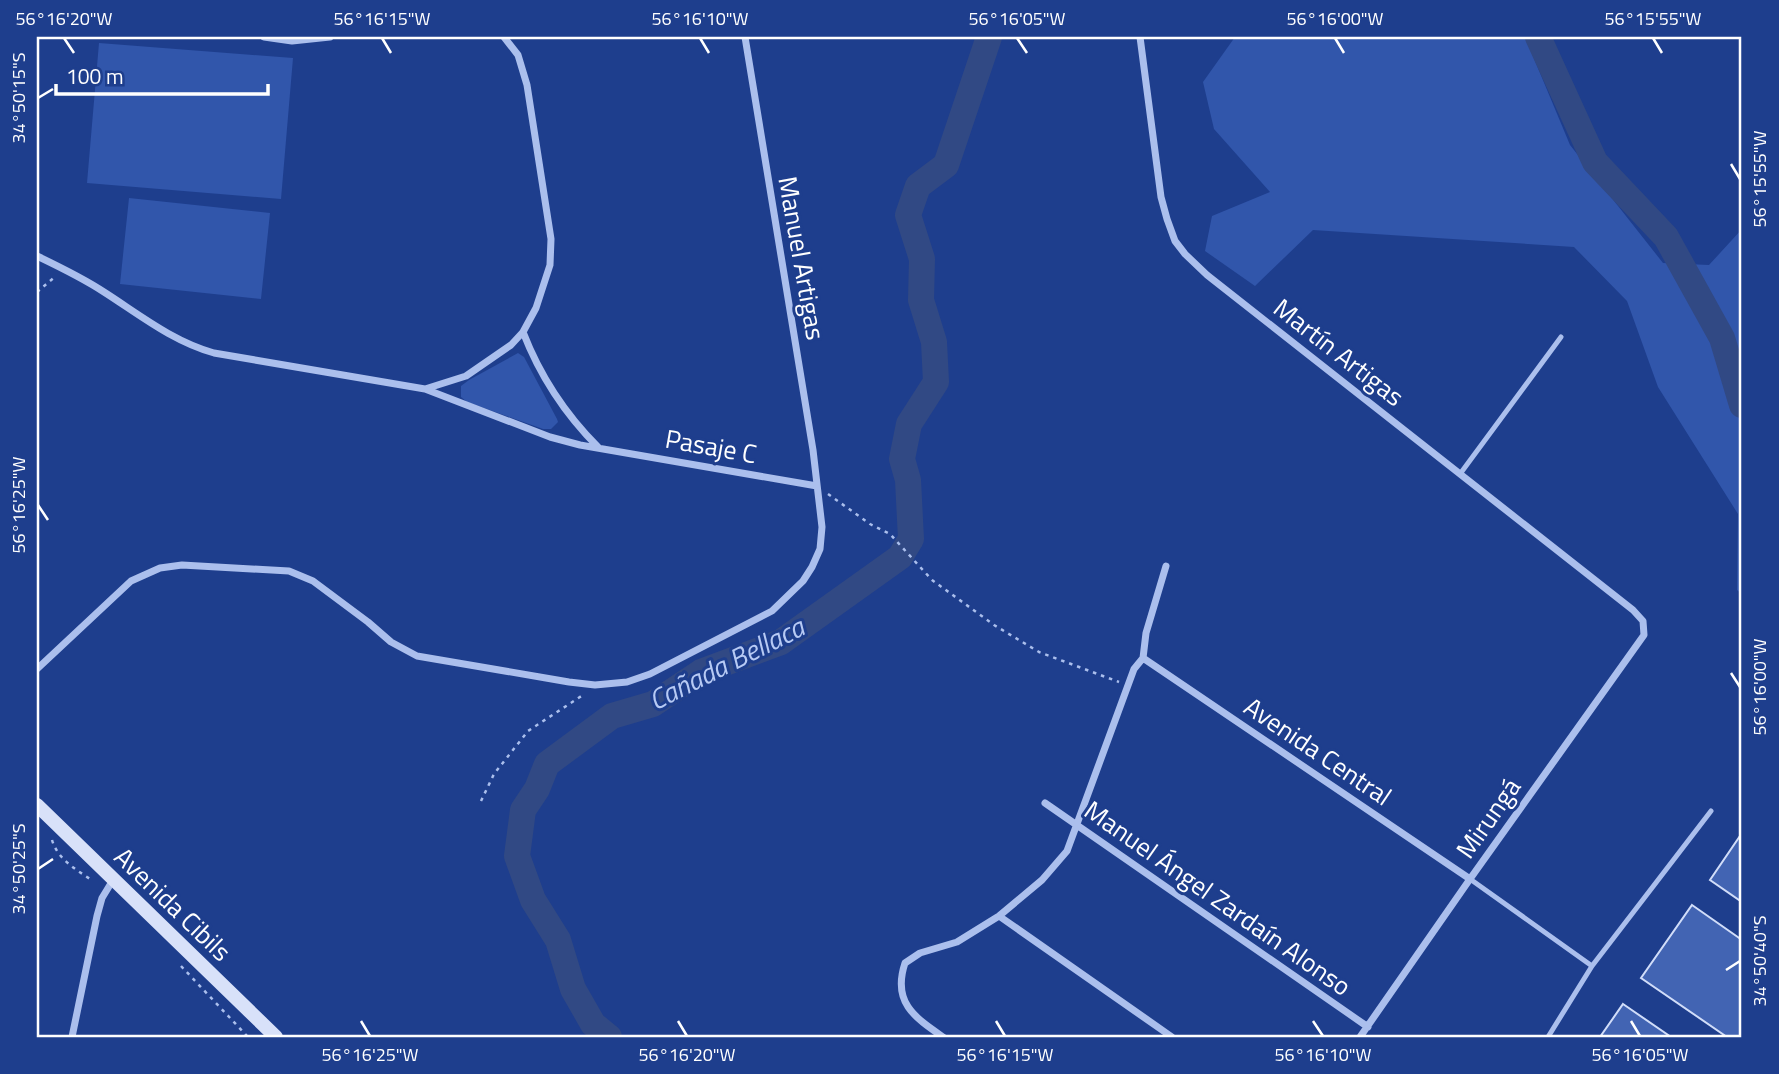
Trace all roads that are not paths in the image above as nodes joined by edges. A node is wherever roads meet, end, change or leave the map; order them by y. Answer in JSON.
{"nodes":[{"id":1,"x":264,"y":37,"type":"edge"},
{"id":2,"x":330,"y":37,"type":"edge"},
{"id":3,"x":504,"y":37,"type":"edge"},
{"id":4,"x":745,"y":37,"type":"edge"},
{"id":5,"x":1140,"y":37,"type":"edge"},
{"id":6,"x":37,"y":256,"type":"edge"},
{"id":7,"x":523,"y":332,"type":"junction"},
{"id":8,"x":1561,"y":337,"type":"dead end"},
{"id":9,"x":425,"y":389,"type":"junction"},
{"id":10,"x":598,"y":448,"type":"junction"},
{"id":11,"x":1460,"y":474,"type":"junction"},
{"id":12,"x":817,"y":486,"type":"junction"},
{"id":13,"x":1166,"y":566,"type":"dead end"},
{"id":14,"x":1643,"y":621,"type":"joint"},
{"id":15,"x":1143,"y":658,"type":"junction"},
{"id":16,"x":37,"y":669,"type":"edge"},
{"id":17,"x":1045,"y":803,"type":"dead end"},
{"id":18,"x":37,"y":805,"type":"edge"},
{"id":19,"x":1711,"y":811,"type":"dead end"},
{"id":20,"x":1077,"y":827,"type":"junction"},
{"id":21,"x":1470,"y":879,"type":"junction"},
{"id":22,"x":110,"y":886,"type":"junction"},
{"id":23,"x":999,"y":916,"type":"junction"},
{"id":24,"x":1592,"y":967,"type":"junction"},
{"id":25,"x":1368,"y":1027,"type":"junction"},
{"id":26,"x":72,"y":1037,"type":"edge"},
{"id":27,"x":276,"y":1037,"type":"edge"},
{"id":28,"x":943,"y":1037,"type":"edge"},
{"id":29,"x":1172,"y":1037,"type":"edge"},
{"id":30,"x":1360,"y":1037,"type":"edge"},
{"id":31,"x":1548,"y":1037,"type":"edge"}],
"edges":[{"from":1,"to":2,"type":"street"},
{"from":3,"to":7,"type":"street"},
{"from":4,"to":12,"type":"street","name":"Manuel Artigas"},
{"from":5,"to":11,"type":"street","name":"Martín Artigas"},
{"from":6,"to":9,"type":"street","name":"Pasaje C"},
{"from":7,"to":9,"type":"street"},
{"from":7,"to":10,"type":"street"},
{"from":8,"to":11,"type":"lane"},
{"from":9,"to":10,"type":"street","name":"Pasaje C"},
{"from":10,"to":12,"type":"street","name":"Pasaje C"},
{"from":11,"to":14,"type":"street","name":"Martín Artigas"},
{"from":12,"to":16,"type":"street","name":"Manuel Artigas"},
{"from":13,"to":15,"type":"street"},
{"from":14,"to":21,"type":"street","name":"Mirungá"},
{"from":15,"to":20,"type":"street"},
{"from":15,"to":21,"type":"street","name":"Avenida Central"},
{"from":17,"to":20,"type":"street","name":"Manuel Ángel Zardaín Alonso"},
{"from":18,"to":22,"type":"street","name":"Avenida Cibils"},
{"from":19,"to":24,"type":"lane"},
{"from":20,"to":23,"type":"street"},
{"from":20,"to":25,"type":"street","name":"Manuel Ángel Zardaín Alonso"},
{"from":21,"to":24,"type":"lane"},
{"from":21,"to":25,"type":"street","name":"Mirungá"},
{"from":22,"to":26,"type":"street"},
{"from":22,"to":27,"type":"street","name":"Avenida Cibils"},
{"from":23,"to":28,"type":"street"},
{"from":23,"to":29,"type":"street"},
{"from":24,"to":31,"type":"lane"},
{"from":25,"to":30,"type":"street","name":"Mirungá"}]}
